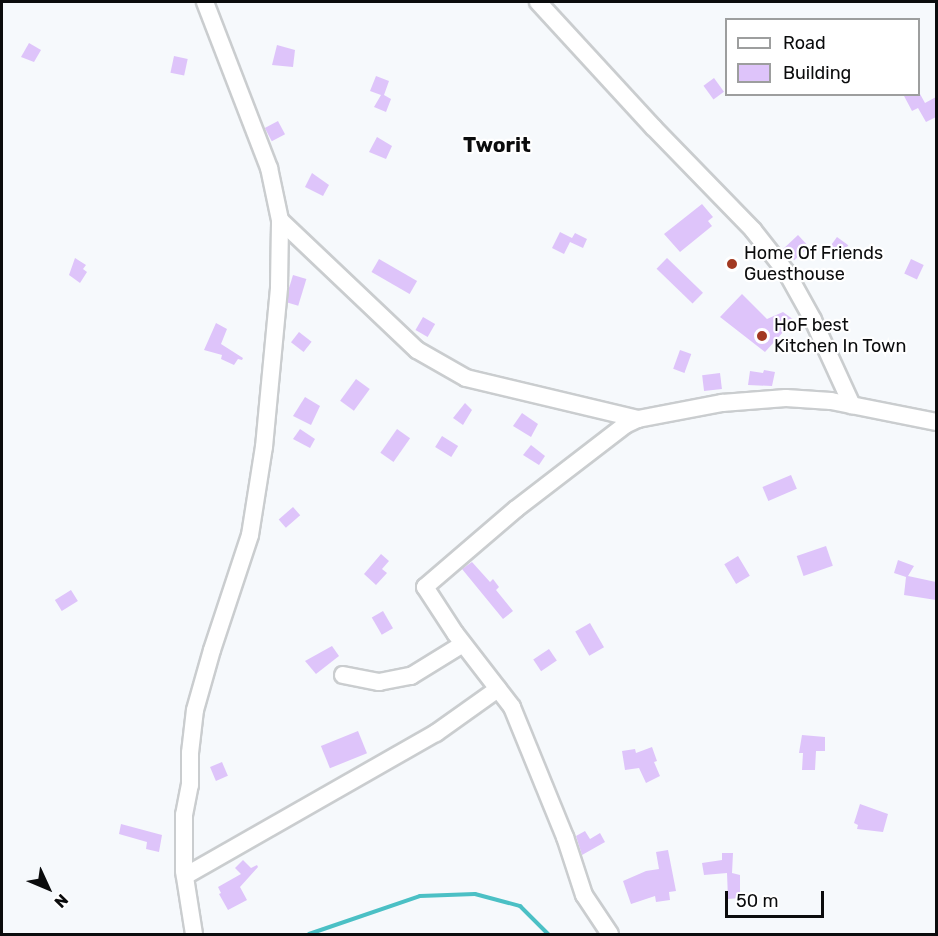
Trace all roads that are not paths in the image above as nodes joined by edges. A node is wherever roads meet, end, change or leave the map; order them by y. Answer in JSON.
{"nodes":[{"id":1,"x":205,"y":2,"type":"edge"},
{"id":2,"x":538,"y":2,"type":"edge"},
{"id":3,"x":280,"y":220,"type":"junction"},
{"id":4,"x":852,"y":405,"type":"junction"},
{"id":5,"x":638,"y":419,"type":"junction"},
{"id":6,"x":936,"y":422,"type":"edge"},
{"id":7,"x":463,"y":644,"type":"junction"},
{"id":8,"x":342,"y":675,"type":"dead end"},
{"id":9,"x":498,"y":689,"type":"junction"},
{"id":10,"x":185,"y":876,"type":"junction"},
{"id":11,"x":194,"y":934,"type":"edge"},
{"id":12,"x":610,"y":934,"type":"edge"}],
"edges":[{"from":1,"to":3,"type":"street"},
{"from":2,"to":4,"type":"street"},
{"from":3,"to":5,"type":"street"},
{"from":3,"to":10,"type":"street"},
{"from":4,"to":5,"type":"street"},
{"from":4,"to":6,"type":"street"},
{"from":5,"to":7,"type":"street"},
{"from":7,"to":8,"type":"street"},
{"from":7,"to":9,"type":"street"},
{"from":9,"to":10,"type":"street"},
{"from":9,"to":12,"type":"street"},
{"from":10,"to":11,"type":"street"}]}
